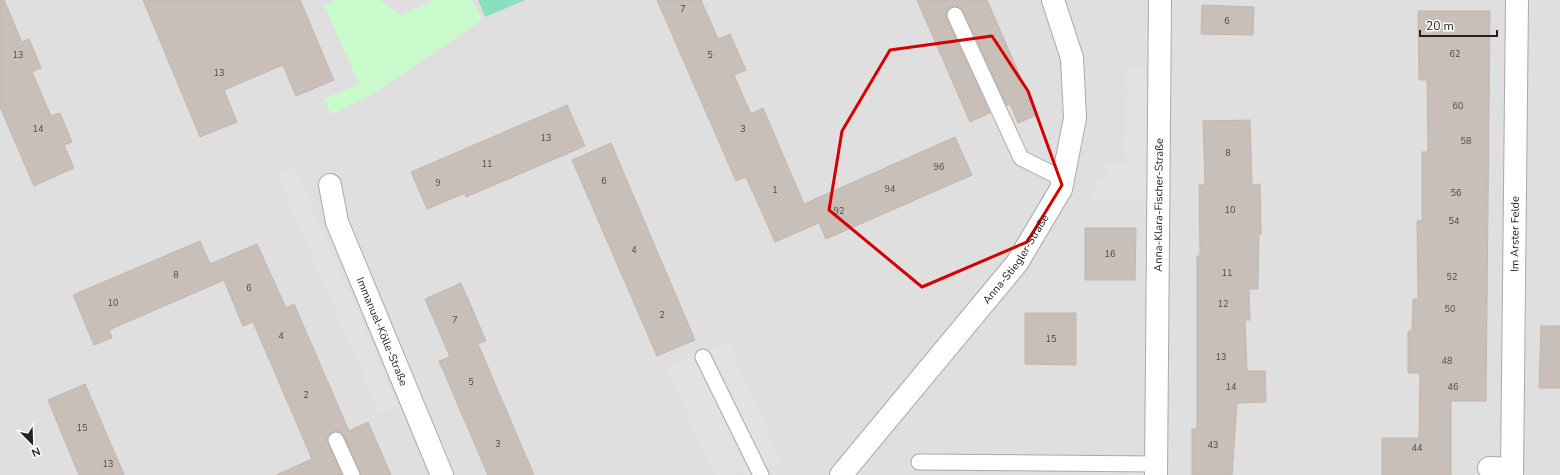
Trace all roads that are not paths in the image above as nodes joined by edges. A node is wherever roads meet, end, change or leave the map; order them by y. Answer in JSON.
{"nodes":[{"id":1,"x":1053,"y":0,"type":"edge"},
{"id":2,"x":1160,"y":0,"type":"edge"},
{"id":3,"x":1517,"y":0,"type":"edge"},
{"id":4,"x":955,"y":15,"type":"dead end"},
{"id":5,"x":1063,"y":178,"type":"junction"},
{"id":6,"x":330,"y":185,"type":"dead end"},
{"id":7,"x":703,"y":357,"type":"dead end"},
{"id":8,"x":336,"y":440,"type":"dead end"},
{"id":9,"x":919,"y":462,"type":"dead end"},
{"id":10,"x":1489,"y":468,"type":"dead end"},
{"id":11,"x":1156,"y":470,"type":"edge"},
{"id":12,"x":1512,"y":472,"type":"edge"},
{"id":13,"x":352,"y":475,"type":"edge"},
{"id":14,"x":442,"y":475,"type":"edge"},
{"id":15,"x":761,"y":475,"type":"edge"},
{"id":16,"x":841,"y":475,"type":"edge"}],
"edges":[{"from":1,"to":5,"type":"street","name":"Anna-Stiegler-Straße"},
{"from":2,"to":11,"type":"street","name":"Anna-Klara-Fischer-Straße"},
{"from":3,"to":12,"type":"street","name":"Im Arster Felde"},
{"from":4,"to":5,"type":"lane"},
{"from":5,"to":16,"type":"street","name":"Anna-Stiegler-Straße"},
{"from":6,"to":14,"type":"street","name":"Immanuel-Kölle-Straße"},
{"from":7,"to":15,"type":"lane"},
{"from":8,"to":13,"type":"lane"},
{"from":9,"to":11,"type":"lane"},
{"from":10,"to":12,"type":"street","name":"Im Arster Felde"}]}
